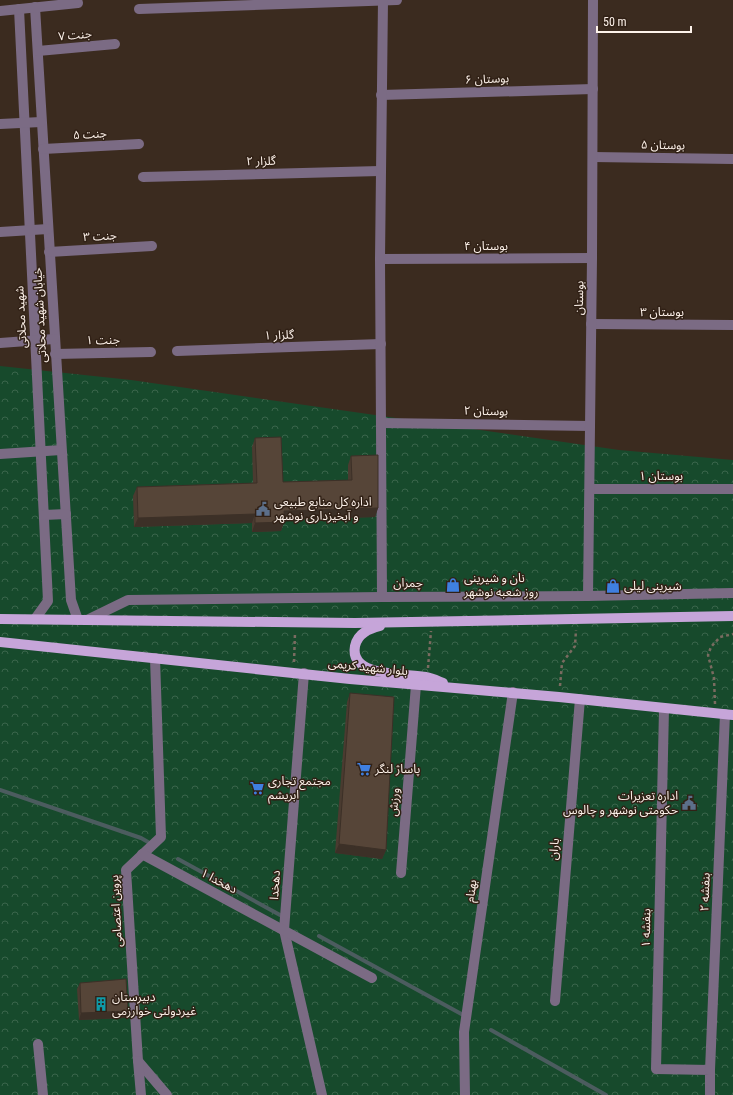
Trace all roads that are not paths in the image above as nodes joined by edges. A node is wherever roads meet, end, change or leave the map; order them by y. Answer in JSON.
{"nodes":[{"id":1,"x":78,"y":0,"type":"edge"},
{"id":2,"x":383,"y":0,"type":"edge"},
{"id":3,"x":397,"y":0,"type":"edge"},
{"id":4,"x":593,"y":0,"type":"edge"},
{"id":5,"x":35,"y":8,"type":"junction"},
{"id":6,"x":18,"y":9,"type":"junction"},
{"id":7,"x":139,"y":9,"type":"dead end"},
{"id":8,"x":0,"y":11,"type":"edge"},
{"id":9,"x":115,"y":44,"type":"dead end"},
{"id":10,"x":38,"y":51,"type":"junction"},
{"id":11,"x":593,"y":89,"type":"junction"},
{"id":12,"x":381,"y":95,"type":"junction"},
{"id":13,"x":41,"y":122,"type":"junction"},
{"id":14,"x":24,"y":123,"type":"junction"},
{"id":15,"x":0,"y":124,"type":"edge"},
{"id":16,"x":139,"y":144,"type":"dead end"},
{"id":17,"x":43,"y":149,"type":"junction"},
{"id":18,"x":593,"y":157,"type":"junction"},
{"id":19,"x":733,"y":159,"type":"edge"},
{"id":20,"x":380,"y":171,"type":"junction"},
{"id":21,"x":143,"y":177,"type":"dead end"},
{"id":22,"x":48,"y":230,"type":"junction"},
{"id":23,"x":30,"y":231,"type":"junction"},
{"id":24,"x":0,"y":232,"type":"edge"},
{"id":25,"x":152,"y":246,"type":"dead end"},
{"id":26,"x":49,"y":252,"type":"junction"},
{"id":27,"x":592,"y":258,"type":"junction"},
{"id":28,"x":380,"y":259,"type":"junction"},
{"id":29,"x":591,"y":324,"type":"junction"},
{"id":30,"x":733,"y":325,"type":"edge"},
{"id":31,"x":54,"y":339,"type":"junction"},
{"id":32,"x":35,"y":341,"type":"junction"},
{"id":33,"x":0,"y":343,"type":"edge"},
{"id":34,"x":381,"y":344,"type":"junction"},
{"id":35,"x":177,"y":351,"type":"dead end"},
{"id":36,"x":151,"y":352,"type":"dead end"},
{"id":37,"x":55,"y":354,"type":"junction"},
{"id":38,"x":381,"y":423,"type":"junction"},
{"id":39,"x":590,"y":426,"type":"junction"},
{"id":40,"x":61,"y":450,"type":"junction"},
{"id":41,"x":41,"y":451,"type":"junction"},
{"id":42,"x":0,"y":454,"type":"edge"},
{"id":43,"x":590,"y":489,"type":"junction"},
{"id":44,"x":733,"y":489,"type":"edge"},
{"id":45,"x":66,"y":514,"type":"junction"},
{"id":46,"x":44,"y":515,"type":"junction"},
{"id":47,"x":733,"y":593,"type":"edge"},
{"id":48,"x":382,"y":596,"type":"junction"},
{"id":49,"x":588,"y":596,"type":"junction"},
{"id":50,"x":733,"y":616,"type":"edge"},
{"id":51,"x":0,"y":619,"type":"edge"},
{"id":52,"x":35,"y":619,"type":"junction"},
{"id":53,"x":82,"y":620,"type":"junction"},
{"id":54,"x":392,"y":622,"type":"junction"},
{"id":55,"x":0,"y":642,"type":"edge"},
{"id":56,"x":155,"y":658,"type":"junction"},
{"id":57,"x":304,"y":673,"type":"junction"},
{"id":58,"x":416,"y":685,"type":"junction"},
{"id":59,"x":451,"y":687,"type":"junction"},
{"id":60,"x":513,"y":692,"type":"junction"},
{"id":61,"x":580,"y":699,"type":"junction"},
{"id":62,"x":664,"y":709,"type":"junction"},
{"id":63,"x":724,"y":714,"type":"edge"},
{"id":64,"x":142,"y":854,"type":"junction"},
{"id":65,"x":401,"y":873,"type":"dead end"},
{"id":66,"x":284,"y":930,"type":"junction"},
{"id":67,"x":372,"y":978,"type":"dead end"},
{"id":68,"x":555,"y":1001,"type":"dead end"},
{"id":69,"x":38,"y":1044,"type":"dead end"},
{"id":70,"x":138,"y":1062,"type":"junction"},
{"id":71,"x":710,"y":1070,"type":"junction"},
{"id":72,"x":43,"y":1095,"type":"edge"},
{"id":73,"x":141,"y":1095,"type":"edge"},
{"id":74,"x":167,"y":1095,"type":"edge"},
{"id":75,"x":322,"y":1095,"type":"edge"},
{"id":76,"x":465,"y":1095,"type":"edge"},
{"id":77,"x":710,"y":1095,"type":"edge"}],
"edges":[{"from":1,"to":5,"type":"street"},
{"from":2,"to":3,"type":"street"},
{"from":2,"to":7,"type":"street"},
{"from":2,"to":12,"type":"street"},
{"from":4,"to":11,"type":"street","name":"بوستان"},
{"from":5,"to":6,"type":"street"},
{"from":5,"to":10,"type":"street","name":"خیابان شهید محلاتی"},
{"from":6,"to":8,"type":"street"},
{"from":6,"to":14,"type":"street","name":"شهید محلاتی"},
{"from":9,"to":10,"type":"street","name":"جنت ۷"},
{"from":10,"to":13,"type":"street","name":"خیابان شهید محلاتی"},
{"from":11,"to":12,"type":"street","name":"بوستان ۶"},
{"from":11,"to":18,"type":"street","name":"بوستان"},
{"from":12,"to":20,"type":"street"},
{"from":13,"to":14,"type":"street"},
{"from":13,"to":17,"type":"street","name":"خیابان شهید محلاتی"},
{"from":14,"to":15,"type":"street"},
{"from":14,"to":23,"type":"street","name":"شهید محلاتی"},
{"from":16,"to":17,"type":"street","name":"جنت ۵"},
{"from":17,"to":22,"type":"street","name":"خیابان شهید محلاتی"},
{"from":18,"to":19,"type":"street","name":"بوستان ۵"},
{"from":18,"to":27,"type":"street","name":"بوستان"},
{"from":20,"to":21,"type":"street","name":"گلزار ۲"},
{"from":20,"to":28,"type":"street"},
{"from":22,"to":23,"type":"street"},
{"from":22,"to":26,"type":"street","name":"خیابان شهید محلاتی"},
{"from":23,"to":24,"type":"street"},
{"from":23,"to":32,"type":"street","name":"شهید محلاتی"},
{"from":25,"to":26,"type":"street","name":"جنت ۳"},
{"from":26,"to":31,"type":"street","name":"خیابان شهید محلاتی"},
{"from":27,"to":28,"type":"street","name":"بوستان ۴"},
{"from":27,"to":29,"type":"street","name":"بوستان"},
{"from":28,"to":34,"type":"street"},
{"from":29,"to":30,"type":"street","name":"بوستان ۳"},
{"from":29,"to":39,"type":"street","name":"بوستان"},
{"from":31,"to":32,"type":"street"},
{"from":31,"to":37,"type":"street","name":"خیابان شهید محلاتی"},
{"from":32,"to":33,"type":"street"},
{"from":32,"to":41,"type":"street","name":"شهید محلاتی"},
{"from":34,"to":35,"type":"street","name":"گلزار ۱"},
{"from":34,"to":38,"type":"street"},
{"from":36,"to":37,"type":"street","name":"جنت ۱"},
{"from":37,"to":40,"type":"street","name":"خیابان شهید محلاتی"},
{"from":38,"to":39,"type":"street","name":"بوستان ۲"},
{"from":38,"to":48,"type":"street"},
{"from":39,"to":43,"type":"street","name":"بوستان"},
{"from":40,"to":41,"type":"street"},
{"from":40,"to":45,"type":"street","name":"خیابان شهید محلاتی"},
{"from":41,"to":42,"type":"street"},
{"from":41,"to":46,"type":"street","name":"شهید محلاتی"},
{"from":43,"to":44,"type":"street","name":"بوستان ۱"},
{"from":43,"to":49,"type":"street","name":"بوستان"},
{"from":45,"to":46,"type":"street"},
{"from":45,"to":53,"type":"street","name":"خیابان شهید محلاتی"},
{"from":46,"to":52,"type":"street","name":"شهید محلاتی"},
{"from":47,"to":49,"type":"street","name":"چمران"},
{"from":48,"to":49,"type":"street","name":"چمران"},
{"from":48,"to":53,"type":"street","name":"چمران"},
{"from":50,"to":54,"type":"main road"},
{"from":51,"to":52,"type":"main road"},
{"from":52,"to":53,"type":"main road"},
{"from":53,"to":54,"type":"main road"},
{"from":54,"to":59,"type":"main road"},
{"from":55,"to":56,"type":"main road","name":"بلوار شهید کریمی"},
{"from":56,"to":57,"type":"main road","name":"بلوار شهید کریمی"},
{"from":56,"to":64,"type":"street","name":"پروین اعتصامی"},
{"from":57,"to":58,"type":"main road","name":"بلوار شهید کریمی"},
{"from":57,"to":66,"type":"street","name":"دهخدا"},
{"from":58,"to":59,"type":"main road","name":"بلوار شهید کریمی"},
{"from":58,"to":65,"type":"street","name":"ورزش"},
{"from":59,"to":60,"type":"main road","name":"بلوار شهید کریمی"},
{"from":60,"to":61,"type":"main road","name":"بلوار شهید کریمی"},
{"from":60,"to":76,"type":"street","name":"بهنام"},
{"from":61,"to":62,"type":"main road","name":"بلوار شهید کریمی"},
{"from":61,"to":68,"type":"street","name":"باران"},
{"from":62,"to":63,"type":"main road","name":"بلوار شهید کریمی"},
{"from":62,"to":71,"type":"street","name":"بنفشه ۱"},
{"from":63,"to":71,"type":"street","name":"بنفشه ۲"},
{"from":64,"to":66,"type":"street","name":"دهخدا ۱"},
{"from":64,"to":70,"type":"street","name":"پروین اعتصامی"},
{"from":66,"to":67,"type":"street","name":"دهخدا ۱"},
{"from":66,"to":75,"type":"street","name":"دهخدا"},
{"from":69,"to":72,"type":"street"},
{"from":70,"to":73,"type":"street","name":"پروین اعتصامی"},
{"from":70,"to":74,"type":"street"},
{"from":71,"to":77,"type":"street"}]}
